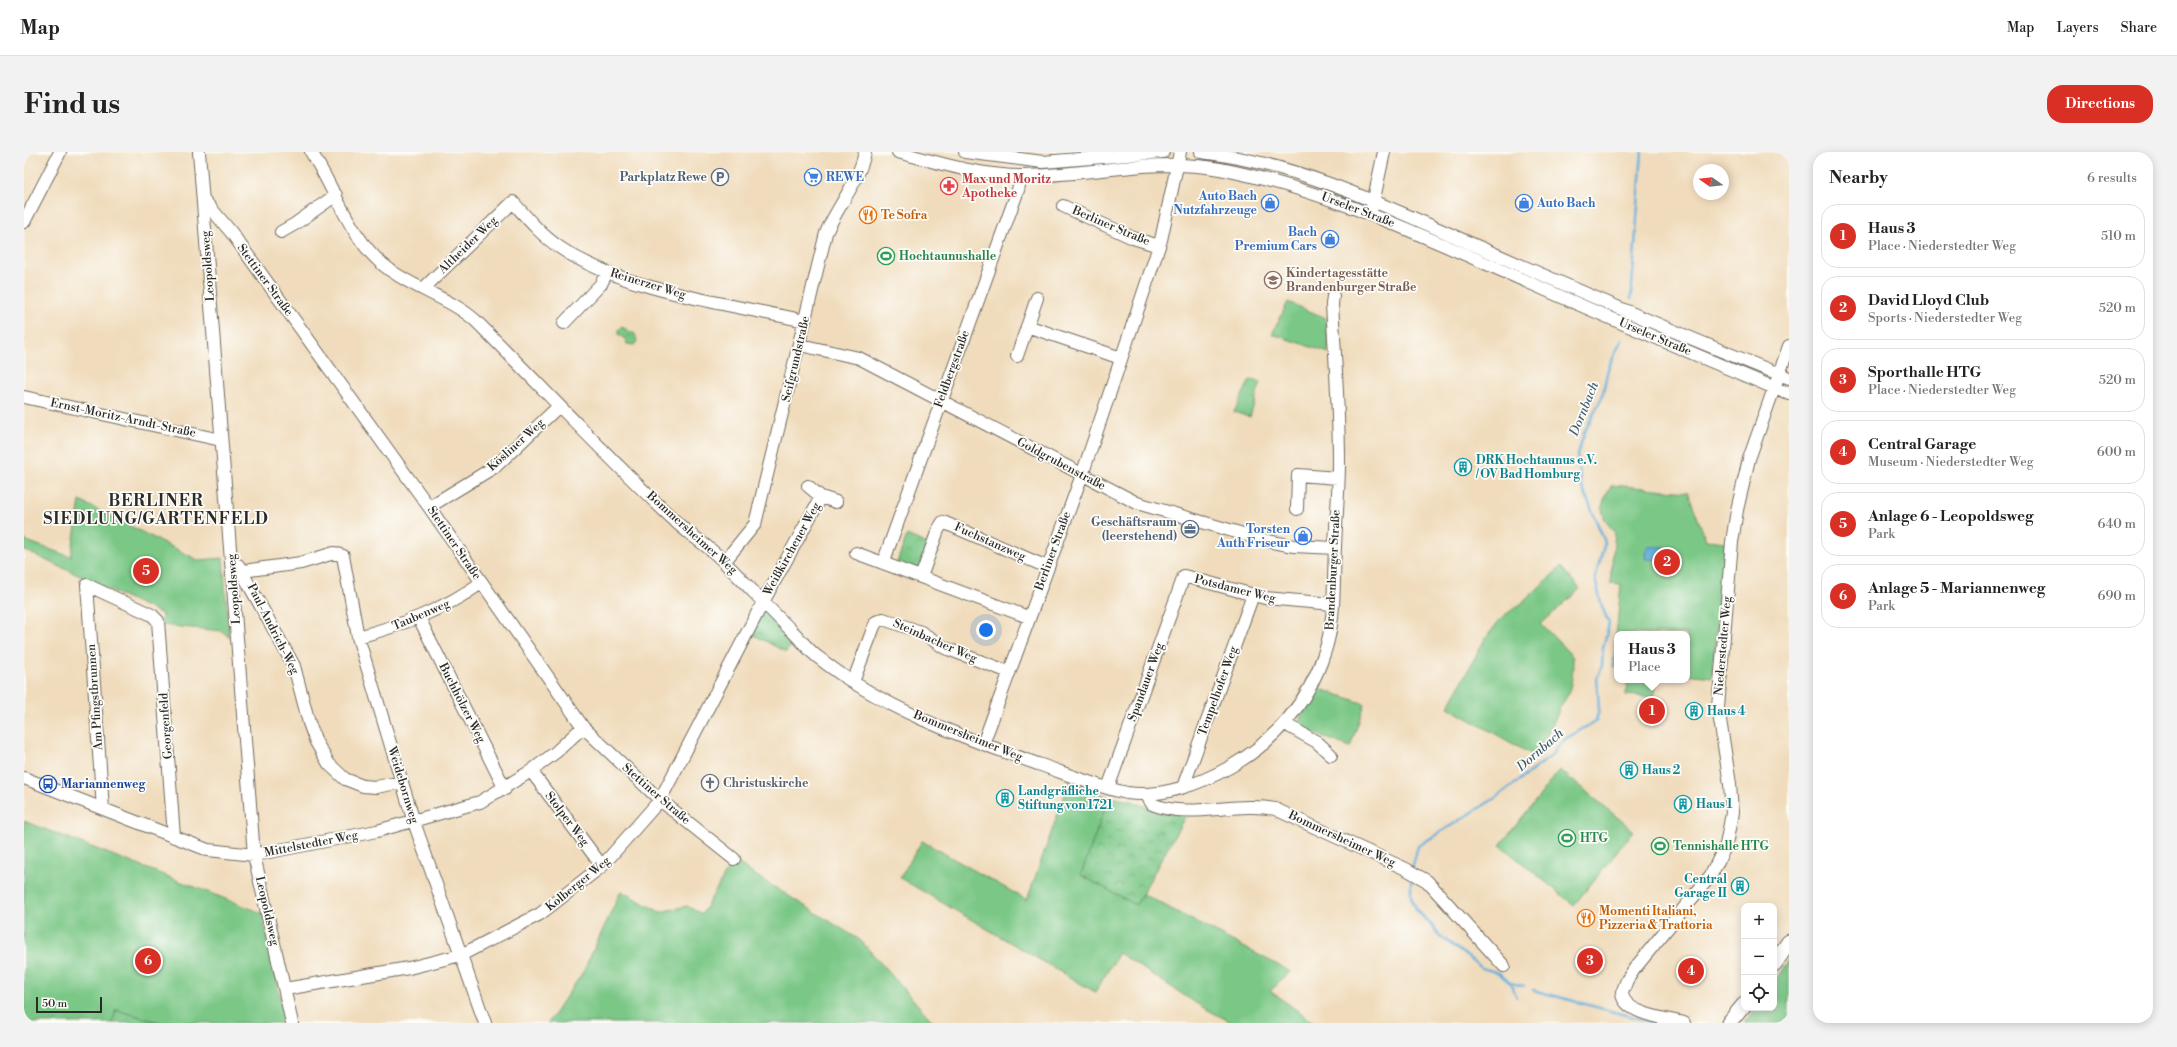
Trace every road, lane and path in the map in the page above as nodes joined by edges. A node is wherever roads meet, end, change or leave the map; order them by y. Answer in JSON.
{"nodes":[{"id":1,"x":60,"y":152,"type":"edge"},
{"id":2,"x":199,"y":152,"type":"edge"},
{"id":3,"x":312,"y":152,"type":"edge"},
{"id":4,"x":865,"y":152,"type":"edge"},
{"id":5,"x":898,"y":152,"type":"edge"},
{"id":6,"x":965,"y":152,"type":"edge"},
{"id":7,"x":1163,"y":152,"type":"edge"},
{"id":8,"x":1180,"y":152,"type":"edge"},
{"id":9,"x":1201,"y":152,"type":"edge"},
{"id":10,"x":1384,"y":152,"type":"edge"},
{"id":11,"x":1045,"y":157,"type":"edge"},
{"id":12,"x":1178,"y":164,"type":"junction"},
{"id":13,"x":1041,"y":175,"type":"junction"},
{"id":14,"x":1021,"y":176,"type":"junction"},
{"id":15,"x":336,"y":195,"type":"junction"},
{"id":16,"x":203,"y":199,"type":"junction"},
{"id":17,"x":1374,"y":201,"type":"junction"},
{"id":18,"x":513,"y":202,"type":"joint"},
{"id":19,"x":1062,"y":206,"type":"dead end"},
{"id":20,"x":1370,"y":213,"type":"junction"},
{"id":21,"x":24,"y":222,"type":"edge"},
{"id":22,"x":281,"y":232,"type":"dead end"},
{"id":23,"x":1159,"y":246,"type":"junction"},
{"id":24,"x":608,"y":272,"type":"junction"},
{"id":25,"x":424,"y":288,"type":"junction"},
{"id":26,"x":1334,"y":296,"type":"dead end"},
{"id":27,"x":1037,"y":298,"type":"dead end"},
{"id":28,"x":805,"y":321,"type":"junction"},
{"id":29,"x":564,"y":323,"type":"dead end"},
{"id":30,"x":1027,"y":326,"type":"junction"},
{"id":31,"x":800,"y":345,"type":"junction"},
{"id":32,"x":1789,"y":346,"type":"edge"},
{"id":33,"x":1016,"y":356,"type":"dead end"},
{"id":34,"x":1121,"y":358,"type":"junction"},
{"id":35,"x":1784,"y":376,"type":"edge"},
{"id":36,"x":1773,"y":388,"type":"junction"},
{"id":37,"x":1789,"y":394,"type":"edge"},
{"id":38,"x":24,"y":396,"type":"edge"},
{"id":39,"x":941,"y":400,"type":"junction"},
{"id":40,"x":560,"y":406,"type":"junction"},
{"id":41,"x":221,"y":440,"type":"junction"},
{"id":42,"x":1082,"y":475,"type":"junction"},
{"id":43,"x":1338,"y":478,"type":"junction"},
{"id":44,"x":808,"y":486,"type":"dead end"},
{"id":45,"x":821,"y":497,"type":"junction"},
{"id":46,"x":836,"y":502,"type":"dead end"},
{"id":47,"x":429,"y":507,"type":"junction"},
{"id":48,"x":1297,"y":509,"type":"dead end"},
{"id":49,"x":1335,"y":548,"type":"junction"},
{"id":50,"x":856,"y":552,"type":"dead end"},
{"id":51,"x":231,"y":557,"type":"junction"},
{"id":52,"x":724,"y":562,"type":"junction"},
{"id":53,"x":883,"y":563,"type":"junction"},
{"id":54,"x":1047,"y":567,"type":"junction"},
{"id":55,"x":243,"y":571,"type":"junction"},
{"id":56,"x":1184,"y":576,"type":"joint"},
{"id":57,"x":921,"y":577,"type":"junction"},
{"id":58,"x":481,"y":583,"type":"junction"},
{"id":59,"x":87,"y":585,"type":"joint"},
{"id":60,"x":1252,"y":595,"type":"junction"},
{"id":61,"x":763,"y":602,"type":"junction"},
{"id":62,"x":1333,"y":604,"type":"junction"},
{"id":63,"x":1028,"y":617,"type":"junction"},
{"id":64,"x":419,"y":618,"type":"junction"},
{"id":65,"x":358,"y":637,"type":"junction"},
{"id":66,"x":1008,"y":672,"type":"junction"},
{"id":67,"x":853,"y":682,"type":"junction"},
{"id":68,"x":1285,"y":724,"type":"junction"},
{"id":69,"x":583,"y":727,"type":"junction"},
{"id":70,"x":983,"y":744,"type":"junction"},
{"id":71,"x":1331,"y":755,"type":"dead end"},
{"id":72,"x":531,"y":771,"type":"junction"},
{"id":73,"x":24,"y":778,"type":"edge"},
{"id":74,"x":402,"y":782,"type":"junction"},
{"id":75,"x":1183,"y":787,"type":"junction"},
{"id":76,"x":505,"y":788,"type":"junction"},
{"id":77,"x":1108,"y":788,"type":"junction"},
{"id":78,"x":1146,"y":794,"type":"junction"},
{"id":79,"x":660,"y":800,"type":"junction"},
{"id":80,"x":103,"y":809,"type":"junction"},
{"id":81,"x":414,"y":822,"type":"junction"},
{"id":82,"x":174,"y":837,"type":"junction"},
{"id":83,"x":254,"y":855,"type":"junction"},
{"id":84,"x":734,"y":859,"type":"dead end"},
{"id":85,"x":602,"y":866,"type":"junction"},
{"id":86,"x":1789,"y":942,"type":"edge"},
{"id":87,"x":461,"y":955,"type":"junction"},
{"id":88,"x":1777,"y":960,"type":"edge"},
{"id":89,"x":1504,"y":966,"type":"dead end"},
{"id":90,"x":285,"y":989,"type":"junction"},
{"id":91,"x":1741,"y":1009,"type":"edge"},
{"id":92,"x":292,"y":1023,"type":"edge"},
{"id":93,"x":485,"y":1023,"type":"edge"},
{"id":94,"x":1684,"y":1023,"type":"edge"},
{"id":95,"x":1729,"y":1023,"type":"edge"}],
"edges":[{"from":1,"to":21,"type":"street"},
{"from":2,"to":16,"type":"street","name":"Leopoldsweg"},
{"from":3,"to":15,"type":"street","name":"Bommersheimer Weg"},
{"from":4,"to":28,"type":"street","name":"Seifgrundstraße"},
{"from":5,"to":14,"type":"street","name":"Urseler Straße"},
{"from":6,"to":11,"type":"street"},
{"from":7,"to":11,"type":"street"},
{"from":8,"to":12,"type":"street","name":"Berliner Straße"},
{"from":9,"to":17,"type":"street","name":"Urseler Straße"},
{"from":10,"to":17,"type":"street"},
{"from":11,"to":13,"type":"street"},
{"from":12,"to":13,"type":"street","name":"Urseler Straße"},
{"from":12,"to":20,"type":"street","name":"Urseler Straße"},
{"from":12,"to":23,"type":"street","name":"Berliner Straße"},
{"from":13,"to":14,"type":"street","name":"Urseler Straße"},
{"from":14,"to":39,"type":"street","name":"Feldbergstraße"},
{"from":15,"to":22,"type":"street"},
{"from":15,"to":25,"type":"street","name":"Bommersheimer Weg"},
{"from":16,"to":41,"type":"street","name":"Leopoldsweg"},
{"from":16,"to":47,"type":"street","name":"Stettiner Straße"},
{"from":17,"to":20,"type":"street"},
{"from":17,"to":35,"type":"street","name":"Urseler Straße"},
{"from":18,"to":24,"type":"street","name":"Reinerzer Weg"},
{"from":18,"to":25,"type":"street","name":"Altheider Weg"},
{"from":19,"to":23,"type":"street","name":"Berliner Straße"},
{"from":20,"to":36,"type":"street","name":"Urseler Straße"},
{"from":23,"to":34,"type":"street","name":"Berliner Straße"},
{"from":24,"to":28,"type":"street","name":"Reinerzer Weg"},
{"from":24,"to":29,"type":"street"},
{"from":25,"to":40,"type":"street","name":"Bommersheimer Weg"},
{"from":26,"to":43,"type":"street","name":"Brandenburger Straße"},
{"from":27,"to":30,"type":"street"},
{"from":28,"to":31,"type":"street","name":"Seifgrundstraße"},
{"from":30,"to":33,"type":"street"},
{"from":30,"to":34,"type":"street"},
{"from":31,"to":39,"type":"street","name":"Goldgrubenstraße"},
{"from":31,"to":52,"type":"street","name":"Seifgrundstraße"},
{"from":32,"to":35,"type":"street"},
{"from":34,"to":42,"type":"street","name":"Berliner Straße"},
{"from":35,"to":36,"type":"street"},
{"from":36,"to":37,"type":"street","name":"Urseler Straße"},
{"from":36,"to":94,"type":"street","name":"Niederstedter Weg"},
{"from":38,"to":41,"type":"street","name":"Ernst-Moritz-Arndt-Straße"},
{"from":39,"to":42,"type":"street","name":"Goldgrubenstraße"},
{"from":39,"to":53,"type":"street","name":"Feldbergstraße"},
{"from":40,"to":47,"type":"street","name":"Kösliner Weg"},
{"from":40,"to":52,"type":"street","name":"Bommersheimer Weg"},
{"from":41,"to":51,"type":"street","name":"Leopoldsweg"},
{"from":42,"to":49,"type":"street","name":"Goldgrubenstraße"},
{"from":42,"to":54,"type":"street","name":"Berliner Straße"},
{"from":43,"to":48,"type":"street"},
{"from":43,"to":49,"type":"street","name":"Brandenburger Straße"},
{"from":44,"to":45,"type":"street","name":"Weißkirchener Weg"},
{"from":45,"to":46,"type":"street","name":"Weißkirchener Weg"},
{"from":45,"to":61,"type":"street","name":"Weißkirchener Weg"},
{"from":47,"to":58,"type":"street","name":"Stettiner Straße"},
{"from":49,"to":62,"type":"street","name":"Brandenburger Straße"},
{"from":50,"to":53,"type":"street"},
{"from":51,"to":55,"type":"street","name":"Paul-Andrich-Weg"},
{"from":51,"to":83,"type":"street","name":"Leopoldsweg"},
{"from":52,"to":61,"type":"street","name":"Bommersheimer Weg"},
{"from":53,"to":57,"type":"street"},
{"from":54,"to":57,"type":"street","name":"Fuchstanzweg"},
{"from":54,"to":63,"type":"street","name":"Berliner Straße"},
{"from":55,"to":65,"type":"street","name":"Weidebornweg"},
{"from":55,"to":74,"type":"street","name":"Paul-Andrich-Weg"},
{"from":56,"to":60,"type":"street","name":"Potsdamer Weg"},
{"from":56,"to":77,"type":"street","name":"Spandauer Weg"},
{"from":57,"to":63,"type":"street"},
{"from":58,"to":64,"type":"street","name":"Taubenweg"},
{"from":58,"to":69,"type":"street","name":"Stettiner Straße"},
{"from":59,"to":80,"type":"street","name":"Am Pfingstbrunnen"},
{"from":59,"to":82,"type":"street","name":"Georgenfeld"},
{"from":60,"to":62,"type":"street","name":"Potsdamer Weg"},
{"from":60,"to":75,"type":"street","name":"Tempelhofer Weg"},
{"from":61,"to":67,"type":"street","name":"Bommersheimer Weg"},
{"from":61,"to":79,"type":"street","name":"Kolberger Weg"},
{"from":62,"to":68,"type":"street","name":"Brandenburger Straße"},
{"from":63,"to":66,"type":"street","name":"Berliner Straße"},
{"from":64,"to":65,"type":"street","name":"Taubenweg"},
{"from":64,"to":76,"type":"street","name":"Buchhölzer Weg"},
{"from":65,"to":74,"type":"street","name":"Weidebornweg"},
{"from":66,"to":67,"type":"street","name":"Steinbacher Weg"},
{"from":66,"to":70,"type":"street","name":"Berliner Straße"},
{"from":67,"to":70,"type":"street","name":"Bommersheimer Weg"},
{"from":68,"to":71,"type":"street"},
{"from":68,"to":75,"type":"street","name":"Brandenburger Straße"},
{"from":69,"to":72,"type":"street","name":"Mittelstedter Weg"},
{"from":69,"to":79,"type":"street","name":"Stettiner Straße"},
{"from":70,"to":77,"type":"street","name":"Bommersheimer Weg"},
{"from":72,"to":76,"type":"street","name":"Mittelstedter Weg"},
{"from":72,"to":85,"type":"street","name":"Stolper Weg"},
{"from":73,"to":80,"type":"street","name":"Mittelstedter Weg"},
{"from":74,"to":81,"type":"street","name":"Weidebornweg"},
{"from":75,"to":78,"type":"street","name":"Brandenburger Straße"},
{"from":76,"to":81,"type":"street","name":"Mittelstedter Weg"},
{"from":77,"to":78,"type":"street","name":"Brandenburger Straße"},
{"from":78,"to":89,"type":"street","name":"Bommersheimer Weg"},
{"from":79,"to":84,"type":"street","name":"Stettiner Straße"},
{"from":79,"to":85,"type":"street","name":"Kolberger Weg"},
{"from":80,"to":82,"type":"street","name":"Mittelstedter Weg"},
{"from":81,"to":83,"type":"street","name":"Mittelstedter Weg"},
{"from":81,"to":87,"type":"street","name":"Weidebornweg"},
{"from":82,"to":83,"type":"street","name":"Mittelstedter Weg"},
{"from":83,"to":90,"type":"street","name":"Leopoldsweg"},
{"from":85,"to":87,"type":"street","name":"Kolberger Weg"},
{"from":86,"to":88,"type":"main road"},
{"from":87,"to":90,"type":"street","name":"Kolberger Weg"},
{"from":87,"to":93,"type":"street","name":"Weidebornweg"},
{"from":90,"to":92,"type":"street","name":"Leopoldsweg"},
{"from":91,"to":95,"type":"main road"}]}
